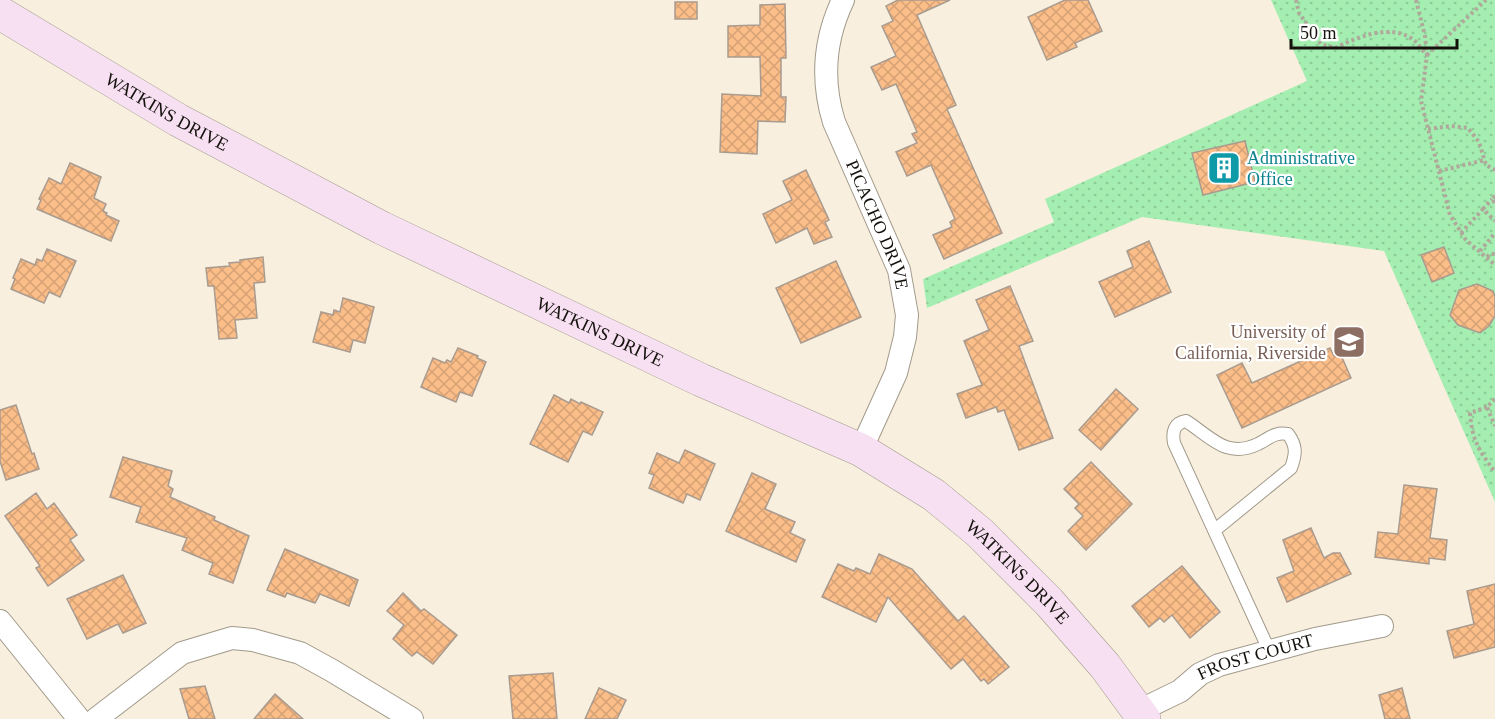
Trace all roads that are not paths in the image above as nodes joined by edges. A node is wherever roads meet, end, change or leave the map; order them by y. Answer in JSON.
{"nodes":[{"id":1,"x":843,"y":0,"type":"edge"},
{"id":2,"x":2,"y":23,"type":"edge"},
{"id":3,"x":861,"y":450,"type":"junction"},
{"id":4,"x":1215,"y":530,"type":"junction"},
{"id":5,"x":0,"y":621,"type":"edge"},
{"id":6,"x":1382,"y":626,"type":"dead end"},
{"id":7,"x":1269,"y":650,"type":"junction"},
{"id":8,"x":1142,"y":715,"type":"edge"},
{"id":9,"x":79,"y":719,"type":"edge"},
{"id":10,"x":96,"y":719,"type":"edge"},
{"id":11,"x":412,"y":719,"type":"edge"}],
"edges":[{"from":1,"to":3,"type":"street","name":"PICACHO DRIVE"},
{"from":2,"to":3,"type":"main road","name":"WATKINS DRIVE"},
{"from":3,"to":8,"type":"main road","name":"WATKINS DRIVE"},
{"from":4,"to":4,"type":"lane"},
{"from":4,"to":7,"type":"lane"},
{"from":5,"to":9,"type":"street"},
{"from":6,"to":7,"type":"street","name":"FROST COURT"},
{"from":7,"to":8,"type":"street","name":"FROST COURT"},
{"from":10,"to":11,"type":"street"}]}
